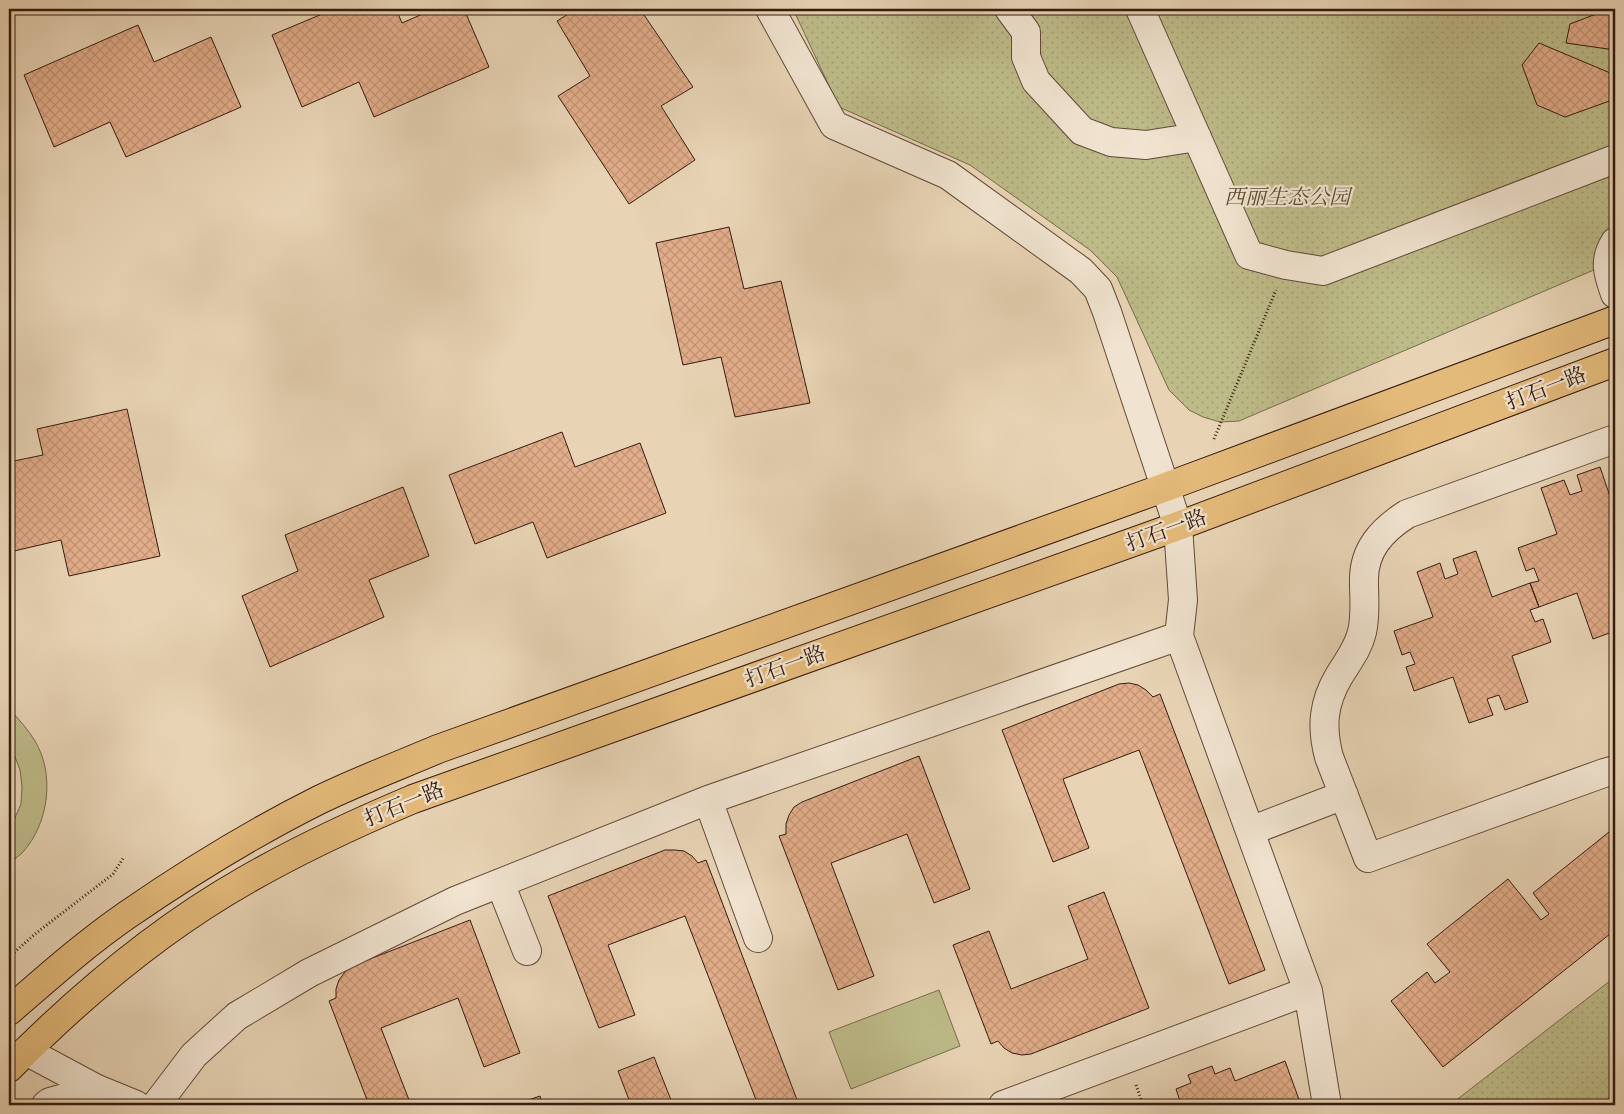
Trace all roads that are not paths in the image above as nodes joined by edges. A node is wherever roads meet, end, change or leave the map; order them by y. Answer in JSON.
{"nodes":[{"id":1,"x":1009,"y":9,"type":"edge"},
{"id":2,"x":1140,"y":9,"type":"edge"},
{"id":3,"x":779,"y":16,"type":"edge"},
{"id":4,"x":1197,"y":138,"type":"junction"},
{"id":5,"x":1615,"y":159,"type":"edge"},
{"id":6,"x":1615,"y":242,"type":"edge"},
{"id":7,"x":1615,"y":294,"type":"edge"},
{"id":8,"x":1615,"y":320,"type":"edge"},
{"id":9,"x":1615,"y":362,"type":"edge"},
{"id":10,"x":1615,"y":439,"type":"edge"},
{"id":11,"x":1166,"y":487,"type":"junction"},
{"id":12,"x":1178,"y":526,"type":"junction"},
{"id":13,"x":1179,"y":636,"type":"junction"},
{"id":14,"x":1615,"y":770,"type":"edge"},
{"id":15,"x":1344,"y":795,"type":"junction"},
{"id":16,"x":708,"y":800,"type":"junction"},
{"id":17,"x":1250,"y":831,"type":"junction"},
{"id":18,"x":500,"y":883,"type":"junction"},
{"id":19,"x":758,"y":938,"type":"dead end"},
{"id":20,"x":527,"y":952,"type":"dead end"},
{"id":21,"x":1308,"y":991,"type":"junction"},
{"id":22,"x":9,"y":1011,"type":"edge"},
{"id":23,"x":17,"y":1059,"type":"edge"},
{"id":24,"x":97,"y":1089,"type":"junction"},
{"id":25,"x":46,"y":1105,"type":"edge"},
{"id":26,"x":136,"y":1105,"type":"edge"},
{"id":27,"x":156,"y":1105,"type":"edge"},
{"id":28,"x":1003,"y":1105,"type":"edge"},
{"id":29,"x":1327,"y":1105,"type":"edge"}],
"edges":[{"from":1,"to":4,"type":"street"},
{"from":2,"to":4,"type":"street"},
{"from":3,"to":11,"type":"street"},
{"from":4,"to":5,"type":"street"},
{"from":6,"to":7,"type":"street"},
{"from":8,"to":11,"type":"main road","name":"打石一路"},
{"from":9,"to":12,"type":"main road","name":"打石一路"},
{"from":10,"to":15,"type":"street"},
{"from":11,"to":12,"type":"street"},
{"from":11,"to":22,"type":"main road","name":"打石一路"},
{"from":12,"to":13,"type":"street"},
{"from":12,"to":23,"type":"main road","name":"打石一路"},
{"from":13,"to":16,"type":"street"},
{"from":13,"to":17,"type":"street"},
{"from":14,"to":15,"type":"street"},
{"from":15,"to":17,"type":"street"},
{"from":16,"to":18,"type":"street"},
{"from":16,"to":19,"type":"street"},
{"from":17,"to":21,"type":"street"},
{"from":18,"to":20,"type":"street"},
{"from":18,"to":27,"type":"street"},
{"from":21,"to":28,"type":"street"},
{"from":21,"to":29,"type":"street"},
{"from":23,"to":24,"type":"street"},
{"from":24,"to":25,"type":"street"},
{"from":24,"to":26,"type":"street"}]}
